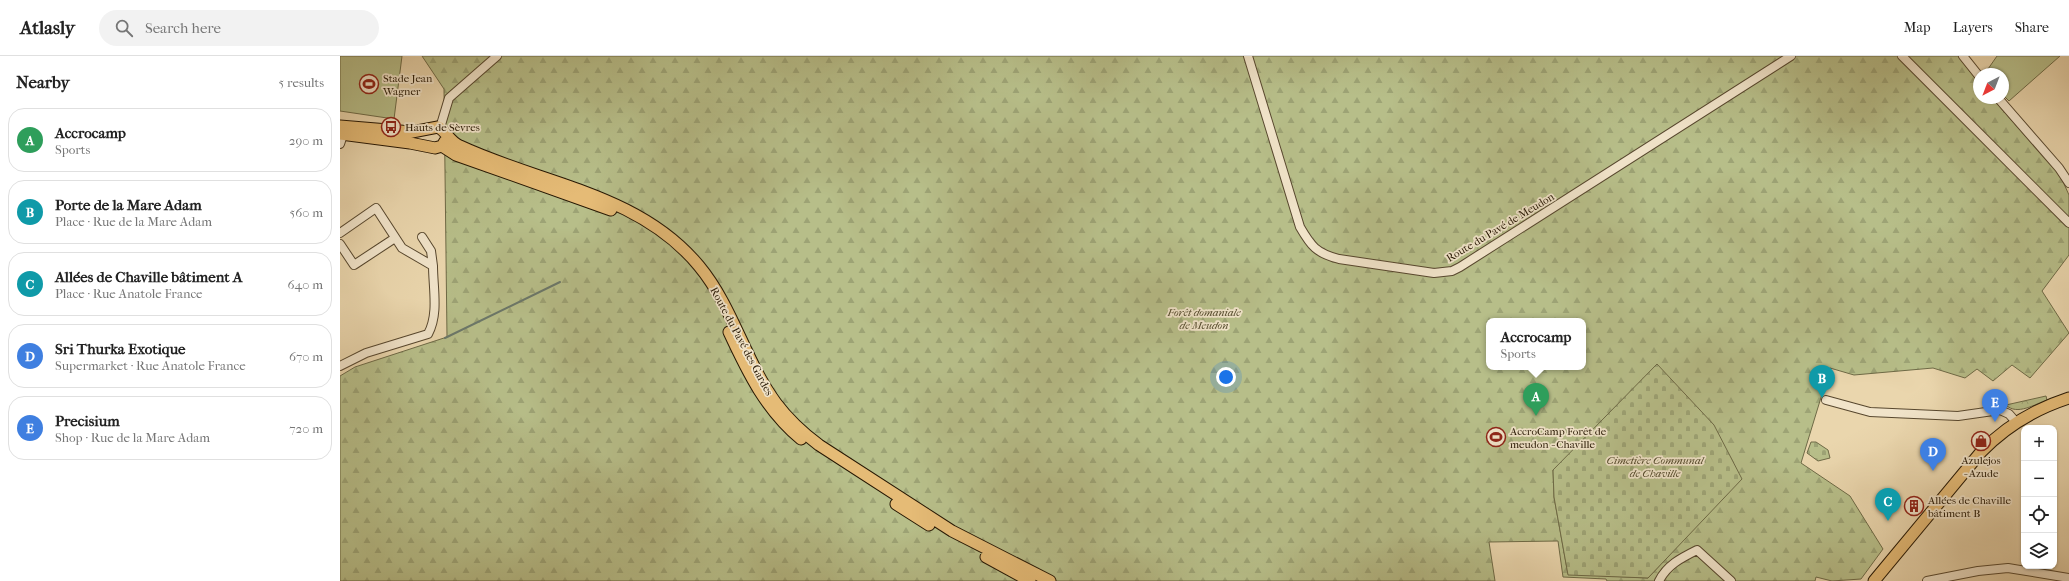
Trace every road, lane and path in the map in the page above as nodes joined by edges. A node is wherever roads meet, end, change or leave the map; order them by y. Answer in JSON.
{"nodes":[{"id":1,"x":497,"y":56,"type":"edge"},
{"id":2,"x":1248,"y":56,"type":"edge"},
{"id":3,"x":1791,"y":56,"type":"edge"},
{"id":4,"x":1902,"y":56,"type":"edge"},
{"id":5,"x":1964,"y":56,"type":"edge"},
{"id":6,"x":1973,"y":68,"type":"edge"},
{"id":7,"x":2003,"y":104,"type":"edge"},
{"id":8,"x":426,"y":130,"type":"junction"},
{"id":9,"x":341,"y":135,"type":"edge"},
{"id":10,"x":442,"y":136,"type":"junction"},
{"id":11,"x":428,"y":145,"type":"junction"},
{"id":12,"x":2069,"y":183,"type":"edge"},
{"id":13,"x":2069,"y":223,"type":"edge"},
{"id":14,"x":340,"y":233,"type":"edge"},
{"id":15,"x":395,"y":238,"type":"junction"},
{"id":16,"x":422,"y":238,"type":"dead end"},
{"id":17,"x":340,"y":244,"type":"edge"},
{"id":18,"x":433,"y":266,"type":"junction"},
{"id":19,"x":340,"y":366,"type":"edge"},
{"id":20,"x":2069,"y":398,"type":"edge"},
{"id":21,"x":1826,"y":400,"type":"dead end"},
{"id":22,"x":2016,"y":422,"type":"junction"},
{"id":23,"x":2069,"y":578,"type":"edge"},
{"id":24,"x":1030,"y":581,"type":"edge"},
{"id":25,"x":1050,"y":581,"type":"edge"},
{"id":26,"x":1659,"y":581,"type":"edge"},
{"id":27,"x":1731,"y":581,"type":"edge"},
{"id":28,"x":1874,"y":581,"type":"edge"},
{"id":29,"x":1927,"y":581,"type":"edge"}],
"edges":[{"from":1,"to":10,"type":"street"},
{"from":2,"to":3,"type":"street","name":"Route du Pavé de Meudon"},
{"from":4,"to":13,"type":"street"},
{"from":5,"to":6,"type":"street"},
{"from":7,"to":12,"type":"street"},
{"from":8,"to":9,"type":"main road","name":"Route du Pavé des Gardes"},
{"from":8,"to":10,"type":"main road","name":"Route du Pavé des Gardes"},
{"from":8,"to":11,"type":"main road"},
{"from":9,"to":11,"type":"main road","name":"Route du Pavé des Gardes"},
{"from":10,"to":11,"type":"main road","name":"Route du Pavé des Gardes"},
{"from":10,"to":24,"type":"main road","name":"Route du Pavé des Gardes"},
{"from":10,"to":25,"type":"main road","name":"Route du Pavé des Gardes"},
{"from":14,"to":15,"type":"street"},
{"from":15,"to":17,"type":"street"},
{"from":15,"to":18,"type":"street"},
{"from":16,"to":18,"type":"street"},
{"from":18,"to":19,"type":"street"},
{"from":20,"to":22,"type":"main road"},
{"from":21,"to":22,"type":"street"},
{"from":22,"to":28,"type":"main road"},
{"from":23,"to":29,"type":"street"},
{"from":26,"to":27,"type":"street"}]}
